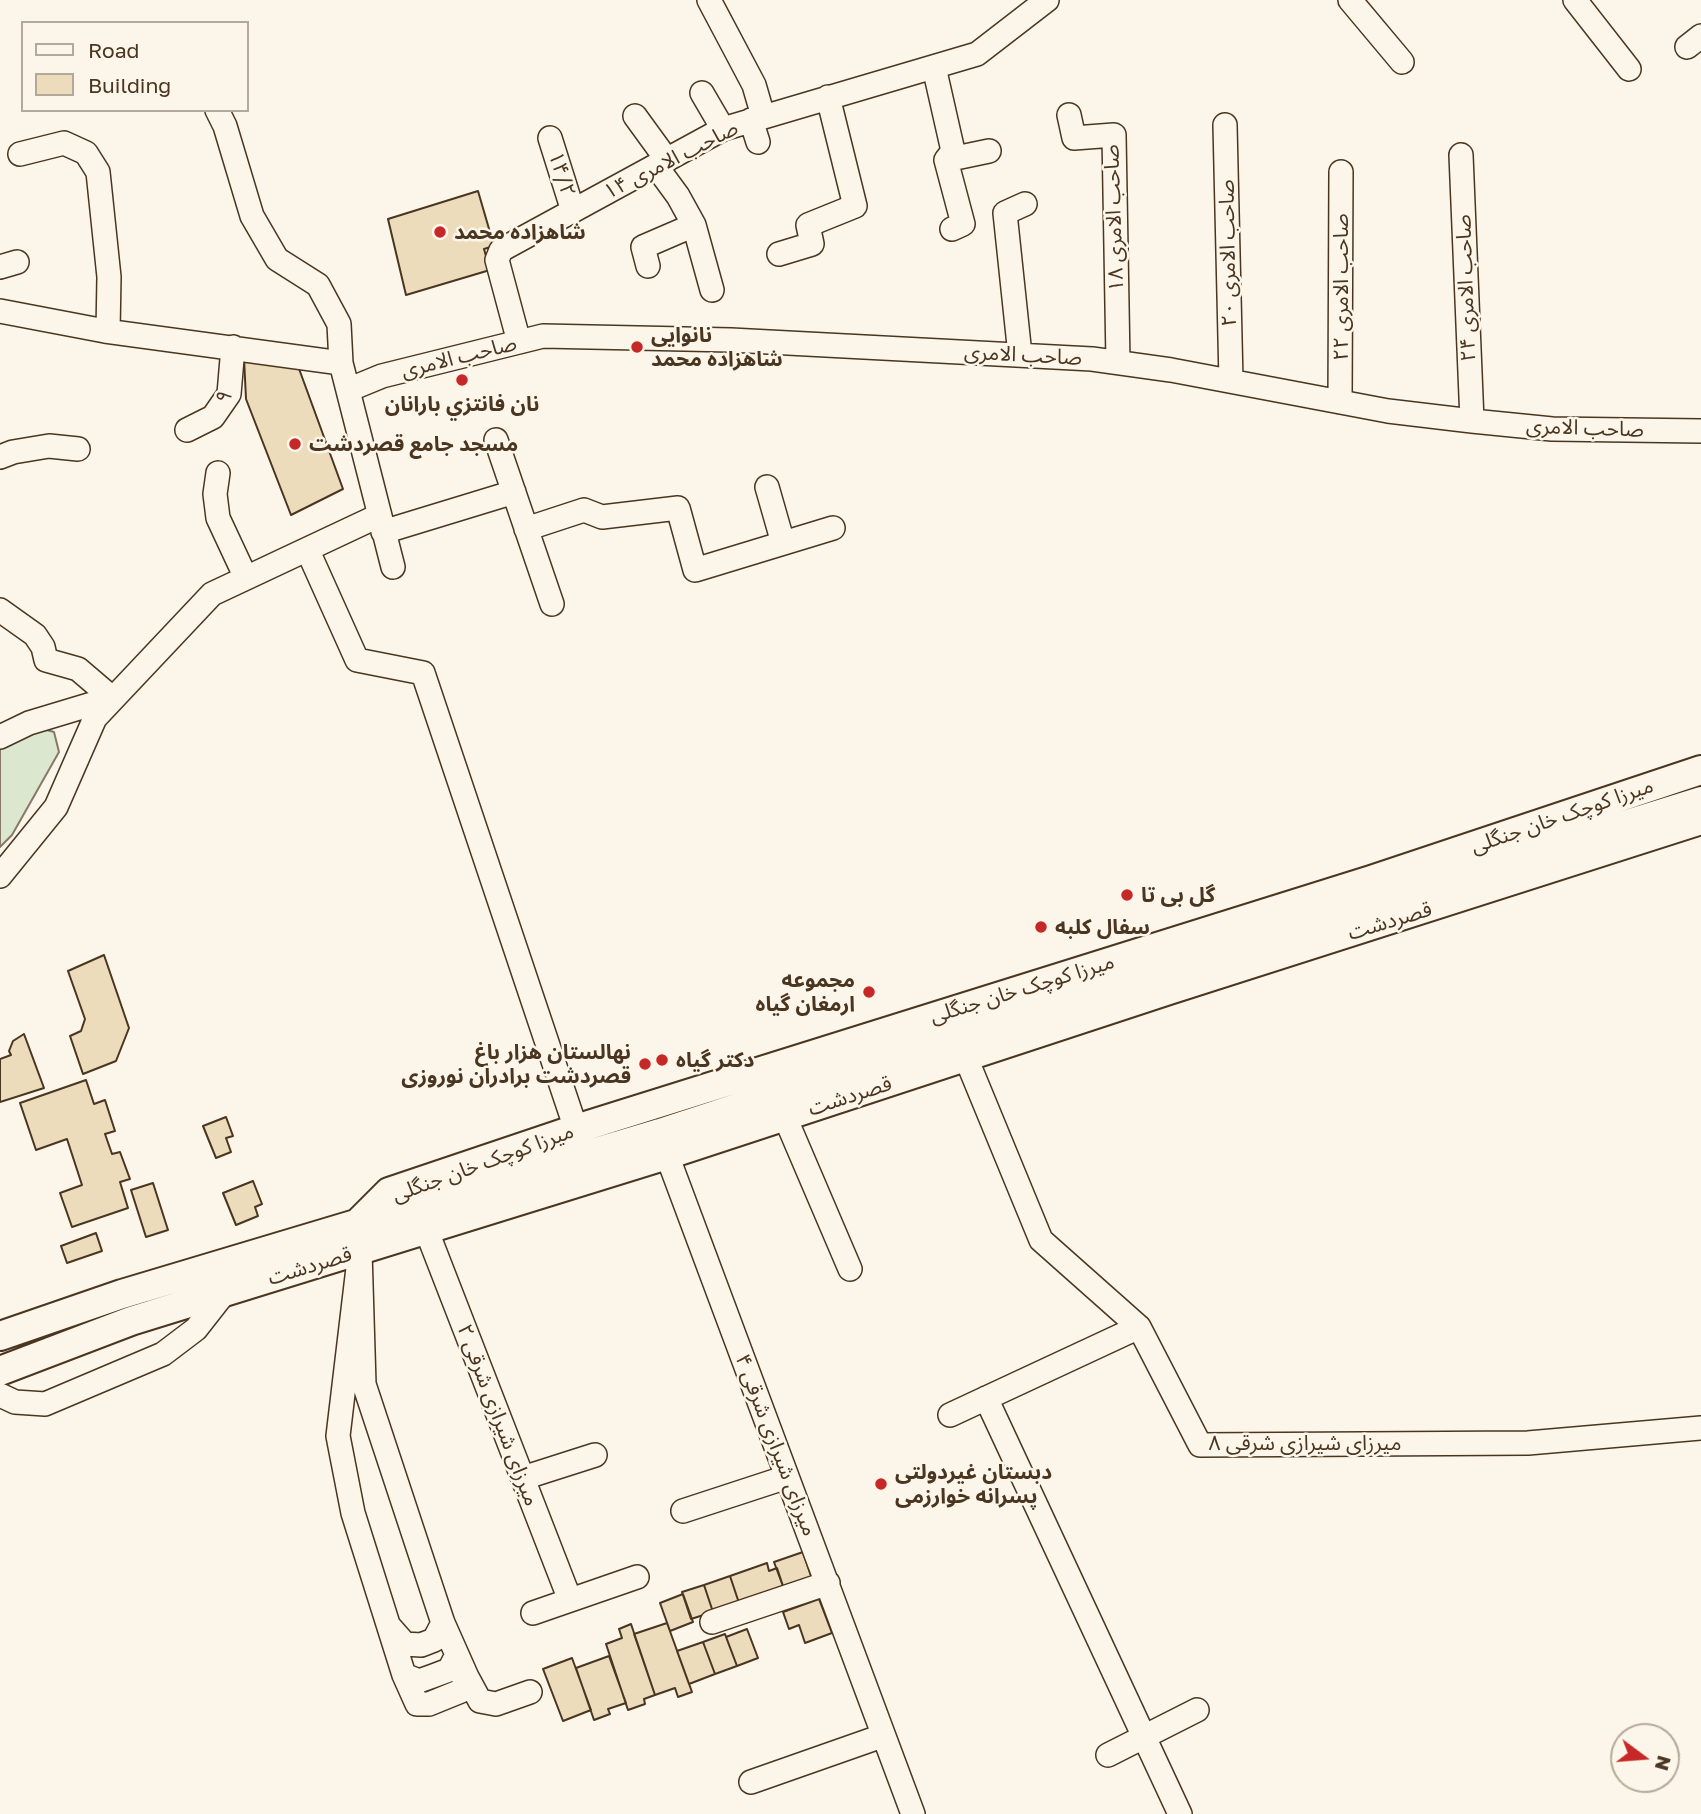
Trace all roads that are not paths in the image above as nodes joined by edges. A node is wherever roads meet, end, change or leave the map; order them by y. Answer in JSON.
{"nodes":[{"id":1,"x":709,"y":0,"type":"edge"},
{"id":2,"x":1047,"y":0,"type":"edge"},
{"id":3,"x":1350,"y":0,"type":"edge"},
{"id":4,"x":1574,"y":0,"type":"edge"},
{"id":5,"x":1402,"y":62,"type":"dead end"},
{"id":6,"x":934,"y":67,"type":"junction"},
{"id":7,"x":1629,"y":69,"type":"dead end"},
{"id":8,"x":702,"y":93,"type":"dead end"},
{"id":9,"x":828,"y":97,"type":"junction"},
{"id":10,"x":218,"y":112,"type":"edge"},
{"id":11,"x":1069,"y":115,"type":"dead end"},
{"id":12,"x":635,"y":116,"type":"dead end"},
{"id":13,"x":755,"y":118,"type":"junction"},
{"id":14,"x":1226,"y":125,"type":"dead end"},
{"id":15,"x":723,"y":129,"type":"junction"},
{"id":16,"x":550,"y":138,"type":"dead end"},
{"id":17,"x":758,"y":142,"type":"dead end"},
{"id":18,"x":989,"y":151,"type":"dead end"},
{"id":19,"x":20,"y":154,"type":"dead end"},
{"id":20,"x":1461,"y":155,"type":"dead end"},
{"id":21,"x":946,"y":160,"type":"junction"},
{"id":22,"x":661,"y":163,"type":"junction"},
{"id":23,"x":1341,"y":172,"type":"dead end"},
{"id":24,"x":1025,"y":204,"type":"dead end"},
{"id":25,"x":573,"y":211,"type":"junction"},
{"id":26,"x":694,"y":225,"type":"junction"},
{"id":27,"x":952,"y":229,"type":"dead end"},
{"id":28,"x":779,"y":254,"type":"dead end"},
{"id":29,"x":648,"y":266,"type":"dead end"},
{"id":30,"x":712,"y":290,"type":"dead end"},
{"id":31,"x":0,"y":311,"type":"edge"},
{"id":32,"x":108,"y":331,"type":"junction"},
{"id":33,"x":519,"y":342,"type":"junction"},
{"id":34,"x":233,"y":347,"type":"junction"},
{"id":35,"x":1020,"y":355,"type":"junction"},
{"id":36,"x":1118,"y":362,"type":"junction"},
{"id":37,"x":341,"y":363,"type":"junction"},
{"id":38,"x":1231,"y":381,"type":"junction"},
{"id":39,"x":348,"y":390,"type":"junction"},
{"id":40,"x":1340,"y":402,"type":"junction"},
{"id":41,"x":1472,"y":421,"type":"junction"},
{"id":42,"x":187,"y":430,"type":"dead end"},
{"id":43,"x":1701,"y":431,"type":"edge"},
{"id":44,"x":496,"y":440,"type":"dead end"},
{"id":45,"x":78,"y":449,"type":"dead end"},
{"id":46,"x":0,"y":457,"type":"edge"},
{"id":47,"x":218,"y":473,"type":"dead end"},
{"id":48,"x":767,"y":487,"type":"dead end"},
{"id":49,"x":514,"y":492,"type":"junction"},
{"id":50,"x":381,"y":524,"type":"junction"},
{"id":51,"x":832,"y":528,"type":"dead end"},
{"id":52,"x":526,"y":529,"type":"junction"},
{"id":53,"x":783,"y":543,"type":"junction"},
{"id":54,"x":308,"y":551,"type":"junction"},
{"id":55,"x":393,"y":567,"type":"dead end"},
{"id":56,"x":246,"y":578,"type":"junction"},
{"id":57,"x":552,"y":604,"type":"dead end"},
{"id":58,"x":0,"y":610,"type":"edge"},
{"id":59,"x":112,"y":698,"type":"junction"},
{"id":60,"x":0,"y":737,"type":"edge"},
{"id":61,"x":1701,"y":770,"type":"edge"},
{"id":62,"x":1701,"y":801,"type":"edge"},
{"id":63,"x":1701,"y":820,"type":"edge"},
{"id":64,"x":0,"y":876,"type":"edge"},
{"id":65,"x":1159,"y":958,"type":"junction"},
{"id":66,"x":965,"y":1058,"type":"junction"},
{"id":67,"x":782,"y":1106,"type":"junction"},
{"id":68,"x":576,"y":1129,"type":"junction"},
{"id":69,"x":663,"y":1144,"type":"junction"},
{"id":70,"x":423,"y":1218,"type":"junction"},
{"id":71,"x":357,"y":1239,"type":"junction"},
{"id":72,"x":850,"y":1269,"type":"dead end"},
{"id":73,"x":225,"y":1292,"type":"junction"},
{"id":74,"x":1139,"y":1327,"type":"junction"},
{"id":75,"x":0,"y":1336,"type":"edge"},
{"id":76,"x":0,"y":1371,"type":"edge"},
{"id":77,"x":0,"y":1395,"type":"edge"},
{"id":78,"x":986,"y":1398,"type":"junction"},
{"id":79,"x":950,"y":1415,"type":"dead end"},
{"id":80,"x":1701,"y":1428,"type":"edge"},
{"id":81,"x":595,"y":1455,"type":"dead end"},
{"id":82,"x":787,"y":1477,"type":"junction"},
{"id":83,"x":523,"y":1478,"type":"junction"},
{"id":84,"x":683,"y":1511,"type":"dead end"},
{"id":85,"x":637,"y":1577,"type":"dead end"},
{"id":86,"x":828,"y":1583,"type":"junction"},
{"id":87,"x":570,"y":1600,"type":"junction"},
{"id":88,"x":533,"y":1613,"type":"dead end"},
{"id":89,"x":712,"y":1622,"type":"dead end"},
{"id":90,"x":443,"y":1623,"type":"junction"},
{"id":91,"x":390,"y":1628,"type":"junction"},
{"id":92,"x":457,"y":1655,"type":"junction"},
{"id":93,"x":404,"y":1675,"type":"junction"},
{"id":94,"x":467,"y":1677,"type":"junction"},
{"id":95,"x":530,"y":1692,"type":"dead end"},
{"id":96,"x":1197,"y":1710,"type":"dead end"},
{"id":97,"x":882,"y":1736,"type":"junction"},
{"id":98,"x":1144,"y":1737,"type":"junction"},
{"id":99,"x":1108,"y":1755,"type":"dead end"},
{"id":100,"x":751,"y":1782,"type":"dead end"},
{"id":101,"x":913,"y":1814,"type":"edge"},
{"id":102,"x":1180,"y":1814,"type":"edge"}],
"edges":[{"from":1,"to":13,"type":"street"},
{"from":2,"to":6,"type":"street","name":"۱۴ صاحب الامری"},
{"from":3,"to":5,"type":"street"},
{"from":4,"to":7,"type":"street"},
{"from":6,"to":9,"type":"street","name":"۱۴ صاحب الامری"},
{"from":6,"to":21,"type":"street"},
{"from":8,"to":15,"type":"street"},
{"from":9,"to":13,"type":"street","name":"۱۴ صاحب الامری"},
{"from":9,"to":28,"type":"street"},
{"from":10,"to":37,"type":"street"},
{"from":11,"to":36,"type":"street","name":"۱۸ صاحب الامری"},
{"from":12,"to":22,"type":"street"},
{"from":13,"to":15,"type":"street","name":"۱۴ صاحب الامری"},
{"from":13,"to":17,"type":"street"},
{"from":14,"to":38,"type":"street","name":"۲۰ صاحب الامری"},
{"from":15,"to":22,"type":"street","name":"۱۴ صاحب الامری"},
{"from":16,"to":25,"type":"street","name":"۱۴/۲"},
{"from":18,"to":21,"type":"street"},
{"from":19,"to":32,"type":"street"},
{"from":20,"to":41,"type":"street","name":"۲۴ صاحب الامری"},
{"from":21,"to":27,"type":"street"},
{"from":22,"to":25,"type":"street","name":"۱۴ صاحب الامری"},
{"from":22,"to":26,"type":"street"},
{"from":23,"to":40,"type":"street","name":"۲۲ صاحب الامری"},
{"from":24,"to":35,"type":"street"},
{"from":25,"to":33,"type":"street","name":"۱۴ صاحب الامری"},
{"from":26,"to":29,"type":"street"},
{"from":26,"to":30,"type":"street"},
{"from":31,"to":32,"type":"street"},
{"from":32,"to":34,"type":"street"},
{"from":33,"to":35,"type":"street","name":"صاحب الامری"},
{"from":33,"to":39,"type":"street","name":"صاحب الامری"},
{"from":34,"to":37,"type":"street"},
{"from":34,"to":42,"type":"street","name":"۹"},
{"from":35,"to":36,"type":"street","name":"صاحب الامری"},
{"from":36,"to":38,"type":"street","name":"صاحب الامری"},
{"from":37,"to":39,"type":"street"},
{"from":38,"to":40,"type":"street","name":"صاحب الامری"},
{"from":39,"to":50,"type":"street"},
{"from":40,"to":41,"type":"street","name":"صاحب الامری"},
{"from":41,"to":43,"type":"street","name":"صاحب الامری"},
{"from":44,"to":49,"type":"street"},
{"from":45,"to":46,"type":"street"},
{"from":47,"to":56,"type":"street"},
{"from":48,"to":53,"type":"street"},
{"from":49,"to":50,"type":"street"},
{"from":49,"to":52,"type":"street"},
{"from":50,"to":54,"type":"street"},
{"from":50,"to":55,"type":"street"},
{"from":51,"to":53,"type":"street"},
{"from":52,"to":53,"type":"street"},
{"from":52,"to":57,"type":"street"},
{"from":54,"to":56,"type":"street"},
{"from":54,"to":68,"type":"street"},
{"from":56,"to":59,"type":"street"},
{"from":58,"to":59,"type":"street"},
{"from":59,"to":60,"type":"street"},
{"from":59,"to":64,"type":"street"},
{"from":61,"to":65,"type":"main road","name":"میرزا کوچک خان جنگلی"},
{"from":62,"to":65,"type":"main road","name":"قصردشت"},
{"from":63,"to":66,"type":"main road","name":"قصردشت"},
{"from":65,"to":67,"type":"main road","name":"قصردشت"},
{"from":65,"to":68,"type":"main road","name":"میرزا کوچک خان جنگلی"},
{"from":66,"to":67,"type":"main road","name":"قصردشت"},
{"from":66,"to":74,"type":"street","name":"۸ میرزای شیرازی شرقی"},
{"from":67,"to":69,"type":"main road","name":"قصردشت"},
{"from":67,"to":72,"type":"street"},
{"from":68,"to":71,"type":"main road","name":"میرزا کوچک خان جنگلی"},
{"from":69,"to":70,"type":"main road","name":"قصردشت"},
{"from":69,"to":82,"type":"street","name":"۴ میرزای شیرازی شرقی"},
{"from":70,"to":71,"type":"main road","name":"قصردشت"},
{"from":70,"to":83,"type":"street","name":"۲ میرزای شیرازی شرقی"},
{"from":71,"to":73,"type":"main road","name":"قصردشت"},
{"from":71,"to":75,"type":"main road","name":"قصردشت"},
{"from":71,"to":90,"type":"street"},
{"from":71,"to":91,"type":"street"},
{"from":73,"to":76,"type":"main road","name":"قصردشت"},
{"from":73,"to":77,"type":"street"},
{"from":74,"to":78,"type":"street"},
{"from":74,"to":80,"type":"street","name":"۸ میرزای شیرازی شرقی"},
{"from":78,"to":79,"type":"street"},
{"from":78,"to":98,"type":"street"},
{"from":81,"to":83,"type":"street"},
{"from":82,"to":84,"type":"street"},
{"from":82,"to":86,"type":"street","name":"۴ میرزای شیرازی شرقی"},
{"from":83,"to":87,"type":"street","name":"۲ میرزای شیرازی شرقی"},
{"from":85,"to":87,"type":"street"},
{"from":86,"to":89,"type":"street"},
{"from":86,"to":97,"type":"street","name":"۴ میرزای شیرازی شرقی"},
{"from":87,"to":88,"type":"street"},
{"from":90,"to":91,"type":"street"},
{"from":90,"to":92,"type":"street"},
{"from":91,"to":93,"type":"street"},
{"from":92,"to":93,"type":"street"},
{"from":92,"to":94,"type":"street"},
{"from":93,"to":94,"type":"street"},
{"from":94,"to":95,"type":"street"},
{"from":96,"to":98,"type":"street"},
{"from":97,"to":100,"type":"street"},
{"from":97,"to":101,"type":"street","name":"۴ میرزای شیرازی شرقی"},
{"from":98,"to":99,"type":"street"},
{"from":98,"to":102,"type":"street"}]}
